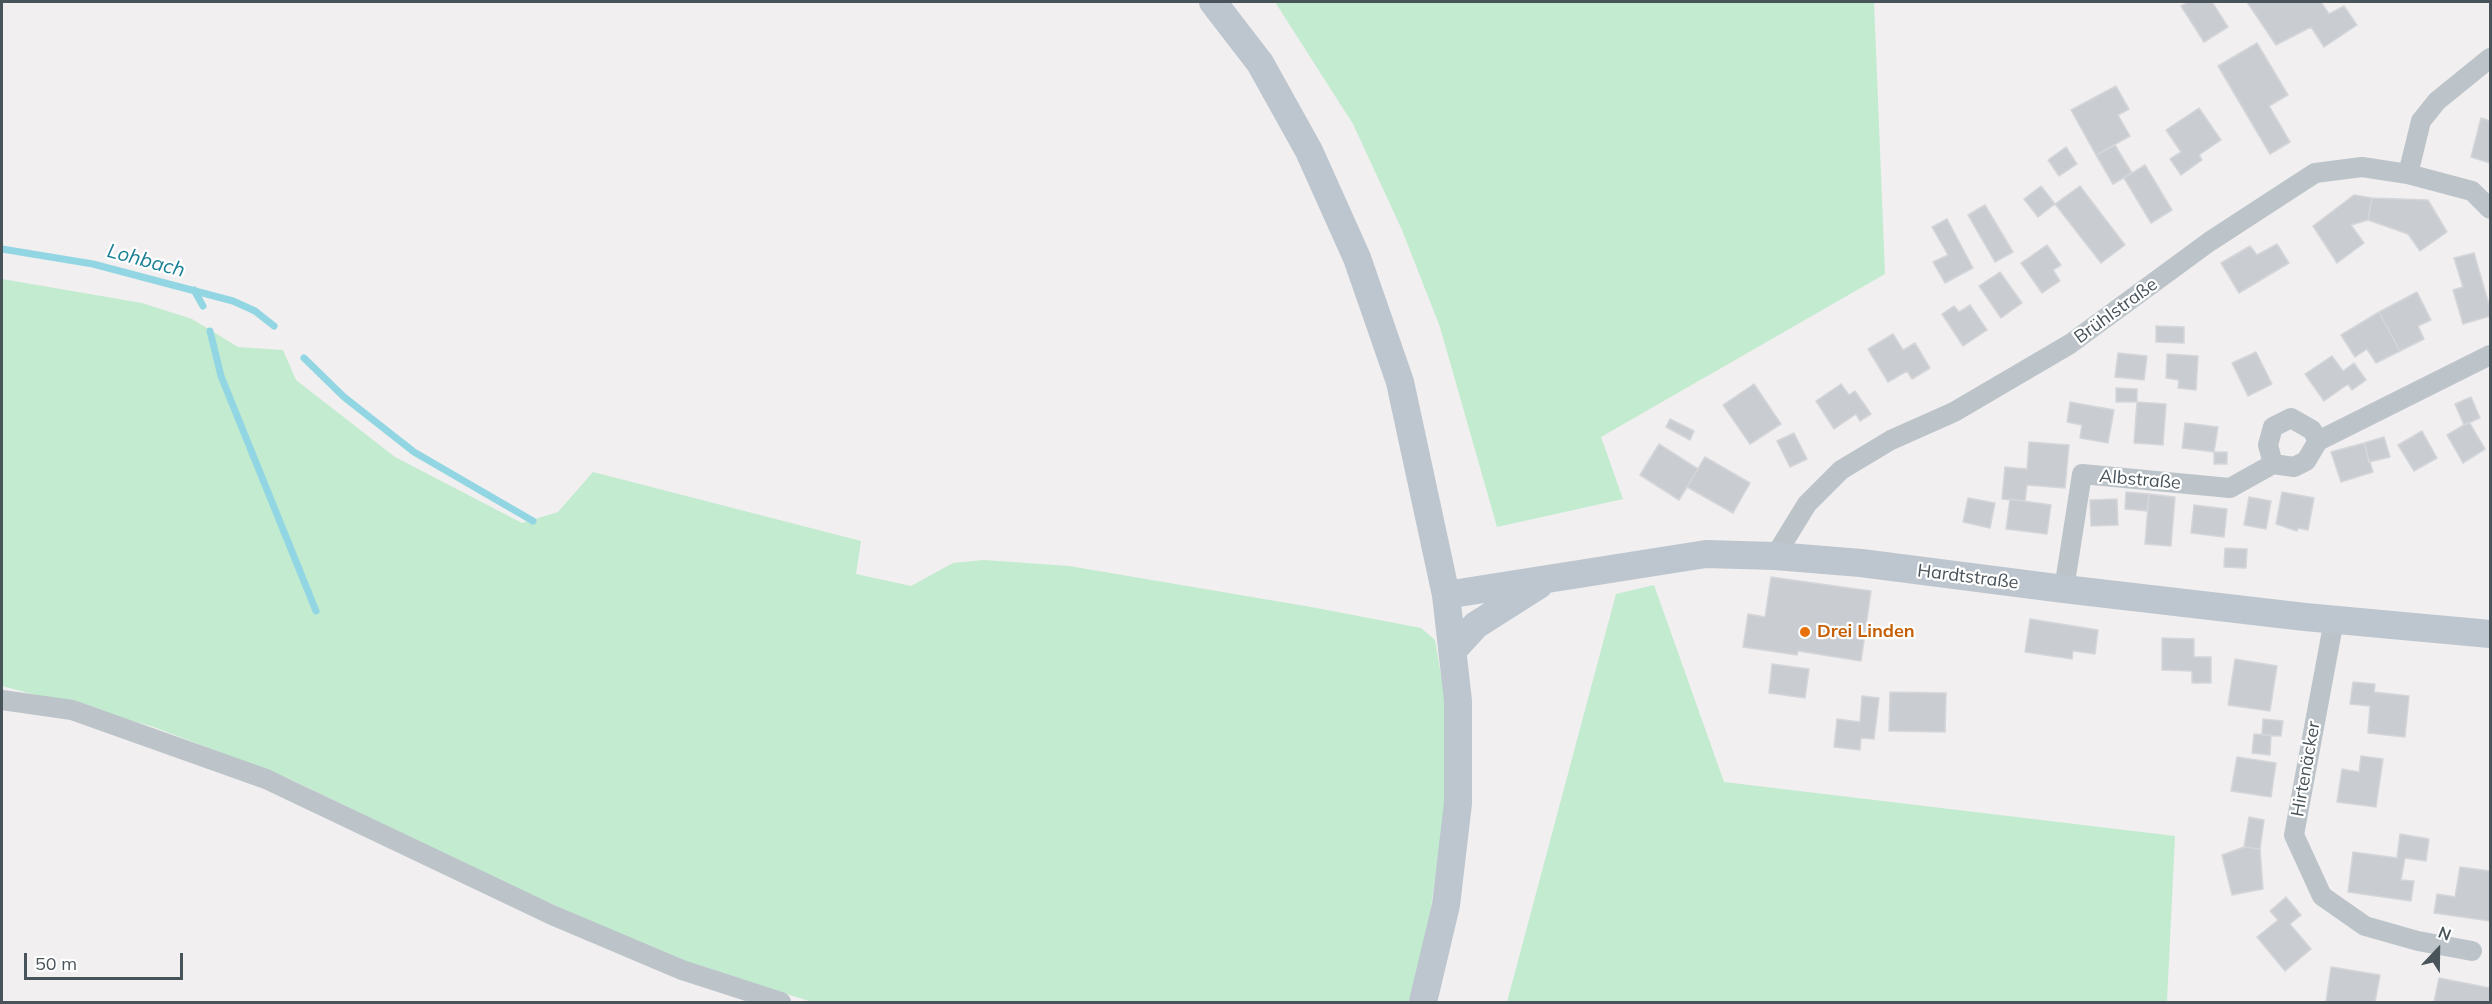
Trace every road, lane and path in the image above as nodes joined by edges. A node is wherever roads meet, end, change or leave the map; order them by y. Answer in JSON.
{"nodes":[{"id":1,"x":1213,"y":2,"type":"edge"},
{"id":2,"x":2490,"y":58,"type":"edge"},
{"id":3,"x":2408,"y":174,"type":"junction"},
{"id":4,"x":2490,"y":209,"type":"edge"},
{"id":5,"x":2490,"y":355,"type":"edge"},
{"id":6,"x":2318,"y":441,"type":"junction"},
{"id":7,"x":2273,"y":464,"type":"junction"},
{"id":8,"x":1775,"y":556,"type":"junction"},
{"id":9,"x":1549,"y":579,"type":"junction"},
{"id":10,"x":2064,"y":589,"type":"junction"},
{"id":11,"x":1446,"y":595,"type":"junction"},
{"id":12,"x":2334,"y":620,"type":"junction"},
{"id":13,"x":2490,"y":634,"type":"edge"},
{"id":14,"x":1453,"y":650,"type":"junction"},
{"id":15,"x":2,"y":700,"type":"edge"},
{"id":16,"x":2472,"y":951,"type":"dead end"},
{"id":17,"x":781,"y":1002,"type":"edge"},
{"id":18,"x":1422,"y":1002,"type":"edge"}],
"edges":[{"from":1,"to":11,"type":"street"},
{"from":2,"to":3,"type":"street"},
{"from":3,"to":4,"type":"street","name":"Brühlstraße"},
{"from":3,"to":8,"type":"street","name":"Brühlstraße"},
{"from":5,"to":6,"type":"street","name":"Albstraße"},
{"from":6,"to":7,"type":"street","name":"Albstraße"},
{"from":6,"to":7,"type":"street"},
{"from":7,"to":10,"type":"street","name":"Albstraße"},
{"from":8,"to":9,"type":"street","name":"Hardtstraße"},
{"from":8,"to":10,"type":"street","name":"Hardtstraße"},
{"from":9,"to":11,"type":"street","name":"Hardtstraße"},
{"from":9,"to":14,"type":"street"},
{"from":10,"to":12,"type":"street","name":"Hardtstraße"},
{"from":11,"to":14,"type":"street"},
{"from":12,"to":13,"type":"street","name":"Hardtstraße"},
{"from":12,"to":16,"type":"street","name":"Hirtenäcker"},
{"from":14,"to":18,"type":"street"},
{"from":15,"to":17,"type":"street"}]}
